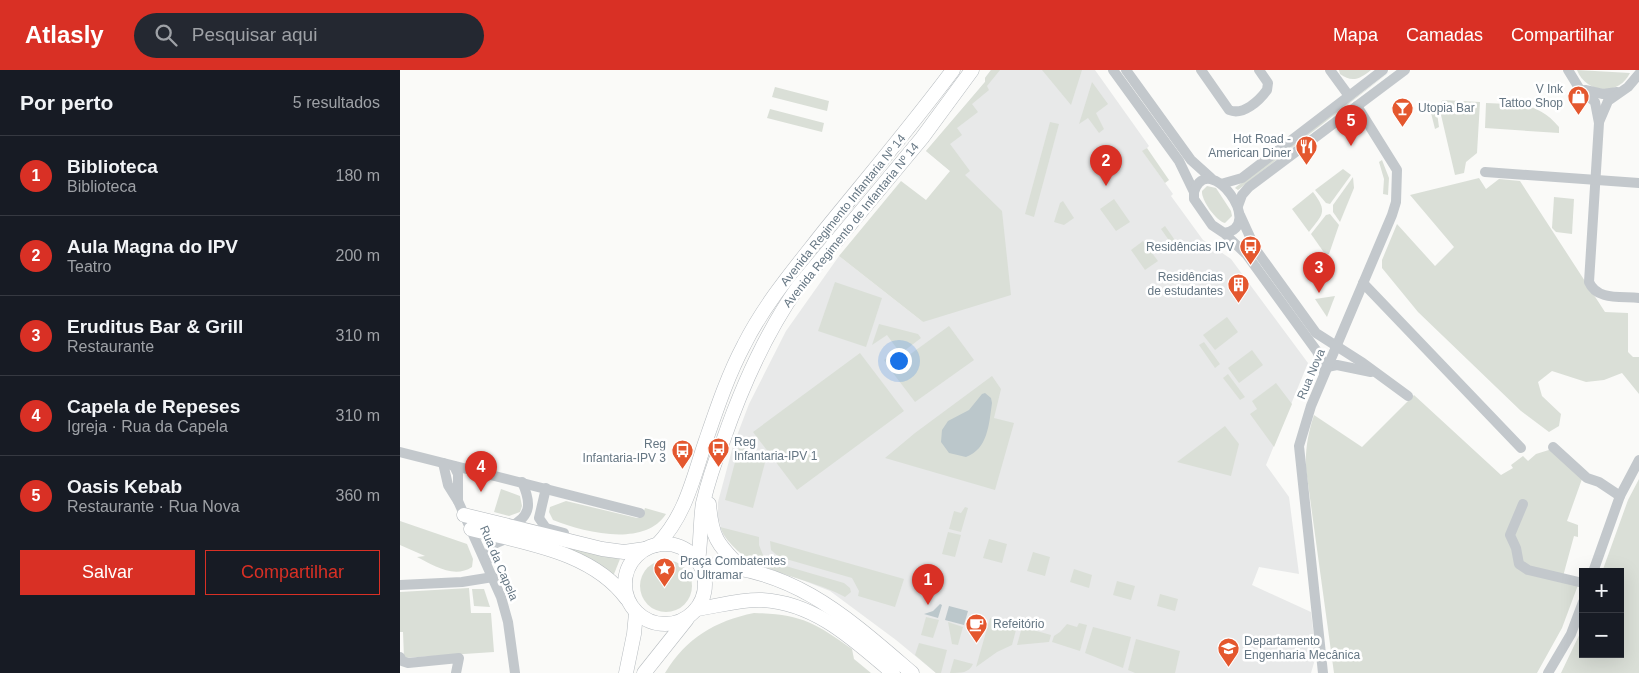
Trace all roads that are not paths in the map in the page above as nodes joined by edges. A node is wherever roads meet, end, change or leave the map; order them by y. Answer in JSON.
{"nodes":[{"id":1,"x":953,"y":70,"type":"edge"},
{"id":2,"x":972,"y":70,"type":"edge"},
{"id":3,"x":1113,"y":70,"type":"edge"},
{"id":4,"x":1126,"y":70,"type":"edge"},
{"id":5,"x":1201,"y":70,"type":"edge"},
{"id":6,"x":1259,"y":70,"type":"edge"},
{"id":7,"x":1383,"y":70,"type":"edge"},
{"id":8,"x":1405,"y":70,"type":"edge"},
{"id":9,"x":1568,"y":70,"type":"edge"},
{"id":10,"x":1333,"y":71,"type":"edge"},
{"id":11,"x":1639,"y":74,"type":"edge"},
{"id":12,"x":1574,"y":82,"type":"junction"},
{"id":13,"x":1628,"y":87,"type":"junction"},
{"id":14,"x":1349,"y":96,"type":"junction"},
{"id":15,"x":1357,"y":106,"type":"junction"},
{"id":16,"x":1599,"y":123,"type":"junction"},
{"id":17,"x":1484,"y":172,"type":"dead end"},
{"id":18,"x":1211,"y":178,"type":"junction"},
{"id":19,"x":1595,"y":180,"type":"junction"},
{"id":20,"x":1639,"y":183,"type":"edge"},
{"id":21,"x":1221,"y":184,"type":"junction"},
{"id":22,"x":1194,"y":192,"type":"junction"},
{"id":23,"x":1239,"y":211,"type":"junction"},
{"id":24,"x":1224,"y":233,"type":"junction"},
{"id":25,"x":1363,"y":283,"type":"junction"},
{"id":26,"x":1639,"y":298,"type":"edge"},
{"id":27,"x":1336,"y":346,"type":"junction"},
{"id":28,"x":1325,"y":370,"type":"junction"},
{"id":29,"x":1380,"y":375,"type":"junction"},
{"id":30,"x":1408,"y":396,"type":"dead end"},
{"id":31,"x":1553,"y":447,"type":"dead end"},
{"id":32,"x":1521,"y":448,"type":"dead end"},
{"id":33,"x":400,"y":452,"type":"edge"},
{"id":34,"x":1639,"y":460,"type":"edge"},
{"id":35,"x":443,"y":463,"type":"junction"},
{"id":36,"x":454,"y":466,"type":"junction"},
{"id":37,"x":522,"y":482,"type":"junction"},
{"id":38,"x":546,"y":488,"type":"junction"},
{"id":39,"x":706,"y":494,"type":"junction"},
{"id":40,"x":1620,"y":496,"type":"junction"},
{"id":41,"x":458,"y":501,"type":"junction"},
{"id":42,"x":1523,"y":504,"type":"dead end"},
{"id":43,"x":640,"y":513,"type":"dead end"},
{"id":44,"x":468,"y":523,"type":"junction"},
{"id":45,"x":508,"y":532,"type":"junction"},
{"id":46,"x":539,"y":534,"type":"junction"},
{"id":47,"x":586,"y":546,"type":"junction"},
{"id":48,"x":651,"y":547,"type":"junction"},
{"id":49,"x":487,"y":561,"type":"junction"},
{"id":50,"x":699,"y":563,"type":"junction"},
{"id":51,"x":1594,"y":568,"type":"edge"},
{"id":52,"x":743,"y":570,"type":"junction"},
{"id":53,"x":493,"y":577,"type":"junction"},
{"id":54,"x":1579,"y":582,"type":"edge"},
{"id":55,"x":400,"y":585,"type":"edge"},
{"id":56,"x":632,"y":607,"type":"junction"},
{"id":57,"x":1579,"y":613,"type":"edge"},
{"id":58,"x":692,"y":614,"type":"junction"},
{"id":59,"x":400,"y":658,"type":"edge"},
{"id":60,"x":456,"y":673,"type":"edge"},
{"id":61,"x":515,"y":673,"type":"edge"},
{"id":62,"x":626,"y":673,"type":"edge"},
{"id":63,"x":644,"y":673,"type":"edge"},
{"id":64,"x":893,"y":673,"type":"edge"},
{"id":65,"x":912,"y":673,"type":"edge"},
{"id":66,"x":1323,"y":673,"type":"edge"},
{"id":67,"x":1548,"y":673,"type":"edge"}],
"edges":[{"from":1,"to":48,"type":"main road","name":"Avenida Regimento Infantaria Nº 14"},
{"from":2,"to":39,"type":"main road","name":"Avenida Regimento de Infantaria Nº 14"},
{"from":3,"to":22,"type":"street"},
{"from":4,"to":18,"type":"street"},
{"from":5,"to":6,"type":"street"},
{"from":7,"to":14,"type":"street"},
{"from":8,"to":15,"type":"street"},
{"from":9,"to":12,"type":"street"},
{"from":10,"to":14,"type":"street"},
{"from":11,"to":13,"type":"street"},
{"from":12,"to":13,"type":"street"},
{"from":12,"to":16,"type":"street"},
{"from":13,"to":16,"type":"street"},
{"from":14,"to":21,"type":"street"},
{"from":15,"to":23,"type":"street"},
{"from":15,"to":25,"type":"street","name":"Rua Nova"},
{"from":16,"to":19,"type":"street"},
{"from":17,"to":19,"type":"street"},
{"from":18,"to":21,"type":"street"},
{"from":18,"to":22,"type":"street"},
{"from":19,"to":20,"type":"street"},
{"from":19,"to":26,"type":"street"},
{"from":21,"to":23,"type":"street"},
{"from":22,"to":24,"type":"street"},
{"from":23,"to":24,"type":"street"},
{"from":23,"to":27,"type":"street"},
{"from":24,"to":28,"type":"street"},
{"from":25,"to":27,"type":"street","name":"Rua Nova"},
{"from":25,"to":32,"type":"street"},
{"from":27,"to":28,"type":"street","name":"Rua Nova"},
{"from":27,"to":29,"type":"street"},
{"from":28,"to":29,"type":"street"},
{"from":28,"to":66,"type":"street","name":"Rua Nova"},
{"from":29,"to":30,"type":"street"},
{"from":31,"to":40,"type":"street"},
{"from":33,"to":35,"type":"street"},
{"from":34,"to":40,"type":"street"},
{"from":35,"to":36,"type":"street"},
{"from":35,"to":41,"type":"street"},
{"from":36,"to":37,"type":"street"},
{"from":36,"to":41,"type":"street","name":"Rua da Capela"},
{"from":37,"to":38,"type":"street"},
{"from":37,"to":45,"type":"street"},
{"from":38,"to":43,"type":"street"},
{"from":38,"to":47,"type":"street"},
{"from":39,"to":50,"type":"main road","name":"Avenida Regimento de Infantaria Nº 14"},
{"from":39,"to":52,"type":"main road"},
{"from":40,"to":51,"type":"street"},
{"from":41,"to":44,"type":"street","name":"Rua da Capela"},
{"from":42,"to":54,"type":"street"},
{"from":44,"to":45,"type":"main road"},
{"from":44,"to":46,"type":"street"},
{"from":44,"to":49,"type":"street","name":"Rua da Capela"},
{"from":45,"to":46,"type":"main road"},
{"from":45,"to":49,"type":"street"},
{"from":45,"to":56,"type":"main road"},
{"from":46,"to":47,"type":"main road"},
{"from":47,"to":48,"type":"main road"},
{"from":48,"to":50,"type":"main road"},
{"from":48,"to":56,"type":"main road"},
{"from":49,"to":53,"type":"street","name":"Rua da Capela"},
{"from":50,"to":52,"type":"main road"},
{"from":50,"to":58,"type":"main road"},
{"from":52,"to":65,"type":"main road"},
{"from":53,"to":55,"type":"street"},
{"from":53,"to":61,"type":"street","name":"Rua da Capela"},
{"from":56,"to":58,"type":"main road"},
{"from":56,"to":62,"type":"main road"},
{"from":57,"to":67,"type":"street"},
{"from":58,"to":63,"type":"main road"},
{"from":58,"to":64,"type":"main road"},
{"from":59,"to":60,"type":"street"}]}
